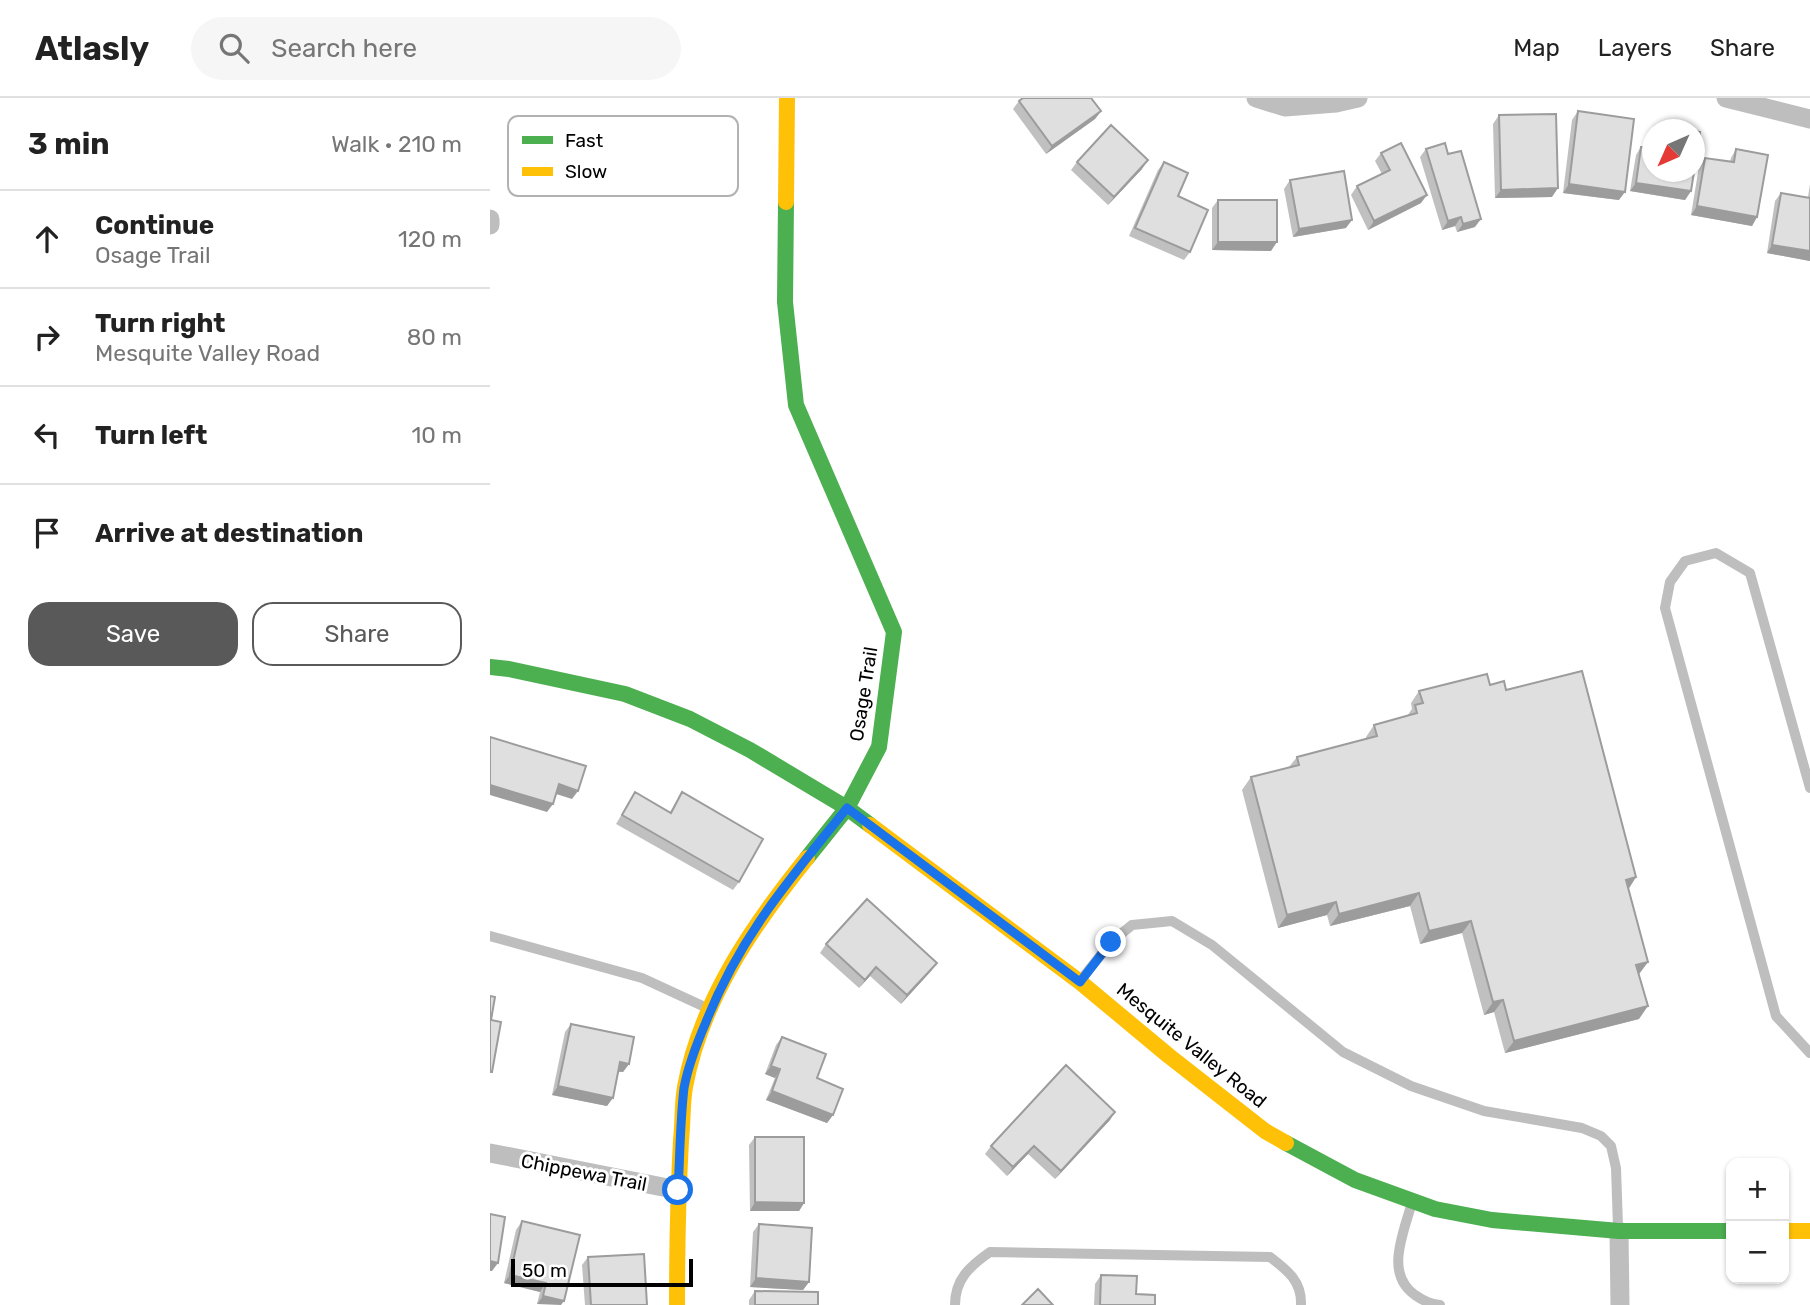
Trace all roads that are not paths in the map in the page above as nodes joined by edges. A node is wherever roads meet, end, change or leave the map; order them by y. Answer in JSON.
{"nodes":[{"id":1,"x":788,"y":98,"type":"edge"},
{"id":2,"x":1256,"y":98,"type":"edge"},
{"id":3,"x":1358,"y":98,"type":"edge"},
{"id":4,"x":1726,"y":98,"type":"edge"},
{"id":5,"x":1810,"y":120,"type":"edge"},
{"id":6,"x":490,"y":219,"type":"edge"},
{"id":7,"x":490,"y":225,"type":"edge"},
{"id":8,"x":490,"y":667,"type":"edge"},
{"id":9,"x":1810,"y":788,"type":"edge"},
{"id":10,"x":847,"y":808,"type":"junction"},
{"id":11,"x":490,"y":936,"type":"edge"},
{"id":12,"x":1080,"y":982,"type":"junction"},
{"id":13,"x":710,"y":1010,"type":"junction"},
{"id":14,"x":1810,"y":1053,"type":"edge"},
{"id":15,"x":490,"y":1153,"type":"edge"},
{"id":16,"x":678,"y":1190,"type":"junction"},
{"id":17,"x":1412,"y":1201,"type":"junction"},
{"id":18,"x":1619,"y":1231,"type":"junction"},
{"id":19,"x":1726,"y":1231,"type":"edge"},
{"id":20,"x":1789,"y":1231,"type":"edge"},
{"id":21,"x":1810,"y":1231,"type":"edge"},
{"id":22,"x":677,"y":1305,"type":"edge"},
{"id":23,"x":955,"y":1305,"type":"edge"},
{"id":24,"x":1301,"y":1305,"type":"edge"},
{"id":25,"x":1440,"y":1305,"type":"edge"},
{"id":26,"x":1620,"y":1305,"type":"edge"}],
"edges":[{"from":1,"to":10,"type":"street","name":"Osage Trail"},
{"from":2,"to":3,"type":"street"},
{"from":4,"to":5,"type":"street"},
{"from":6,"to":7,"type":"street"},
{"from":8,"to":10,"type":"street","name":"Mesquite Valley Road"},
{"from":9,"to":14,"type":"lane"},
{"from":10,"to":12,"type":"street","name":"Mesquite Valley Road"},
{"from":10,"to":13,"type":"street","name":"Osage Trail"},
{"from":11,"to":13,"type":"lane"},
{"from":12,"to":17,"type":"street","name":"Mesquite Valley Road"},
{"from":12,"to":18,"type":"lane"},
{"from":13,"to":16,"type":"street","name":"Osage Trail"},
{"from":15,"to":16,"type":"street","name":"Chippewa Trail"},
{"from":16,"to":22,"type":"street","name":"Osage Trail"},
{"from":17,"to":18,"type":"street","name":"Mesquite Valley Road"},
{"from":17,"to":25,"type":"lane"},
{"from":18,"to":19,"type":"street","name":"Mesquite Valley Road"},
{"from":18,"to":26,"type":"street"},
{"from":20,"to":21,"type":"street"},
{"from":23,"to":24,"type":"lane"}]}
